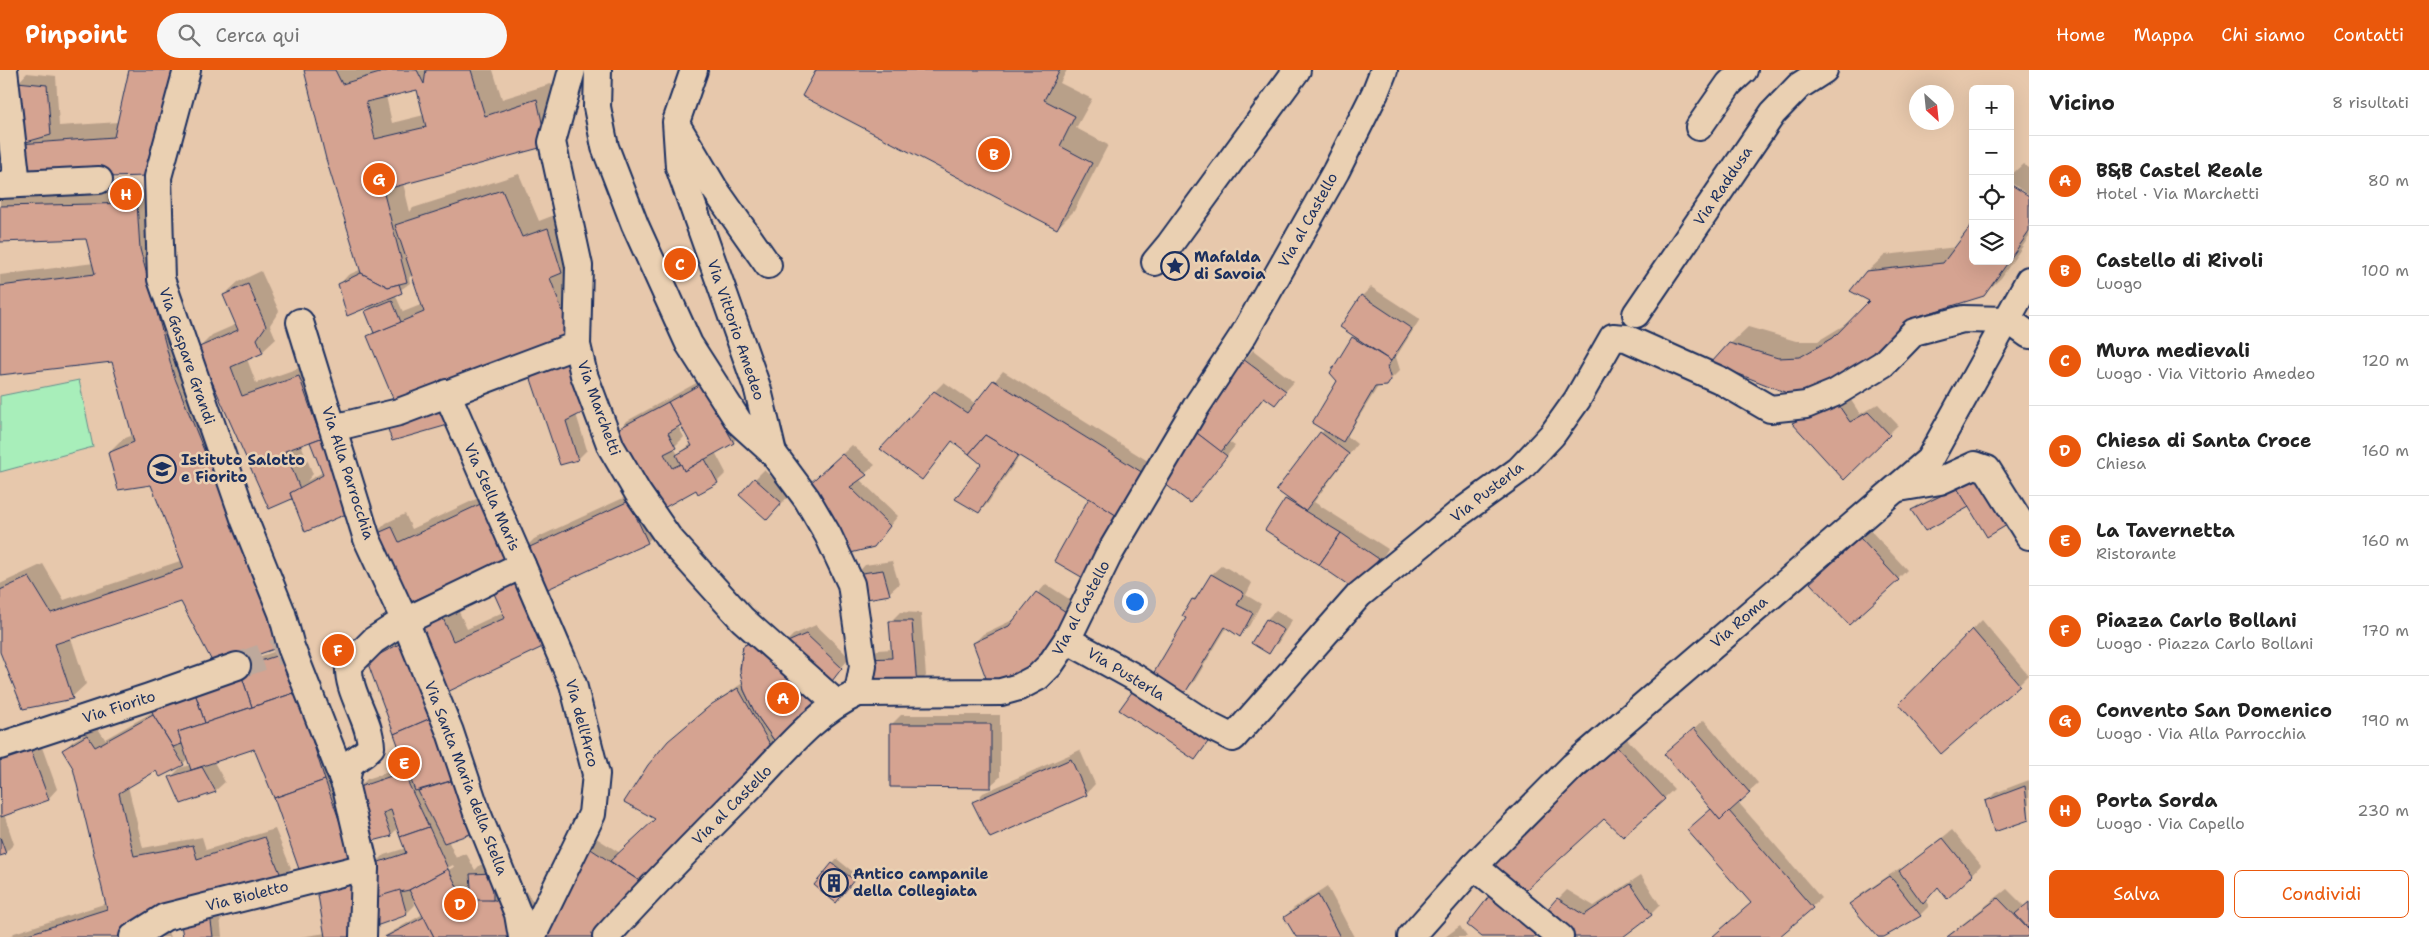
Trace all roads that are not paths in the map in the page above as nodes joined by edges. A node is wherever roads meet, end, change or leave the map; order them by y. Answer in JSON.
{"nodes":[{"id":1,"x":4,"y":70,"type":"edge"},
{"id":2,"x":188,"y":70,"type":"edge"},
{"id":3,"x":572,"y":70,"type":"edge"},
{"id":4,"x":598,"y":70,"type":"edge"},
{"id":5,"x":694,"y":70,"type":"edge"},
{"id":6,"x":1298,"y":70,"type":"edge"},
{"id":7,"x":1384,"y":70,"type":"edge"},
{"id":8,"x":1744,"y":70,"type":"edge"},
{"id":9,"x":1824,"y":70,"type":"edge"},
{"id":10,"x":676,"y":122,"type":"junction"},
{"id":11,"x":1699,"y":127,"type":"dead end"},
{"id":12,"x":100,"y":180,"type":"dead end"},
{"id":13,"x":9,"y":185,"type":"edge"},
{"id":14,"x":1154,"y":262,"type":"dead end"},
{"id":15,"x":768,"y":264,"type":"dead end"},
{"id":16,"x":2029,"y":280,"type":"edge"},
{"id":17,"x":1636,"y":314,"type":"dead end"},
{"id":18,"x":2008,"y":320,"type":"junction"},
{"id":19,"x":300,"y":322,"type":"dead end"},
{"id":20,"x":2029,"y":335,"type":"edge"},
{"id":21,"x":577,"y":345,"type":"junction"},
{"id":22,"x":447,"y":394,"type":"junction"},
{"id":23,"x":333,"y":428,"type":"junction"},
{"id":24,"x":773,"y":453,"type":"junction"},
{"id":25,"x":1898,"y":488,"type":"junction"},
{"id":26,"x":2029,"y":536,"type":"edge"},
{"id":27,"x":522,"y":564,"type":"junction"},
{"id":28,"x":405,"y":621,"type":"junction"},
{"id":29,"x":1067,"y":640,"type":"junction"},
{"id":30,"x":237,"y":666,"type":"tunnel mouth"},
{"id":31,"x":847,"y":698,"type":"junction"},
{"id":32,"x":0,"y":746,"type":"edge"},
{"id":33,"x":346,"y":789,"type":"junction"},
{"id":34,"x":1474,"y":866,"type":"junction"},
{"id":35,"x":365,"y":867,"type":"junction"},
{"id":36,"x":133,"y":937,"type":"edge"},
{"id":37,"x":363,"y":937,"type":"edge"},
{"id":38,"x":522,"y":937,"type":"edge"},
{"id":39,"x":532,"y":937,"type":"edge"},
{"id":40,"x":606,"y":937,"type":"edge"},
{"id":41,"x":1411,"y":937,"type":"edge"},
{"id":42,"x":1560,"y":937,"type":"edge"}],
"edges":[{"from":1,"to":13,"type":"street"},
{"from":2,"to":33,"type":"street","name":"Via Gaspare Grandi"},
{"from":3,"to":21,"type":"street"},
{"from":4,"to":24,"type":"street","name":"Via Vittorio Amedeo"},
{"from":5,"to":10,"type":"street","name":"Via Vittorio Amedeo"},
{"from":6,"to":14,"type":"street"},
{"from":7,"to":29,"type":"street","name":"Via al Castello"},
{"from":8,"to":11,"type":"street"},
{"from":9,"to":17,"type":"street","name":"Via Raddusa"},
{"from":10,"to":15,"type":"street"},
{"from":10,"to":24,"type":"street","name":"Via Vittorio Amedeo"},
{"from":12,"to":13,"type":"street"},
{"from":16,"to":18,"type":"street","name":"Via Roma"},
{"from":18,"to":20,"type":"street"},
{"from":18,"to":25,"type":"street","name":"Via Roma"},
{"from":18,"to":29,"type":"street","name":"Via Pusterla"},
{"from":19,"to":23,"type":"street","name":"Via Alla Parrocchia"},
{"from":21,"to":22,"type":"street","name":"Via Marchetti"},
{"from":21,"to":31,"type":"street","name":"Via Marchetti"},
{"from":22,"to":23,"type":"street","name":"Via Marchetti"},
{"from":22,"to":27,"type":"street","name":"Via Stella Maris"},
{"from":23,"to":28,"type":"street","name":"Via Alla Parrocchia"},
{"from":24,"to":31,"type":"street","name":"Via Vittorio Amedeo"},
{"from":25,"to":26,"type":"street"},
{"from":25,"to":34,"type":"street","name":"Via Roma"},
{"from":27,"to":28,"type":"street","name":"Via Stella Maris"},
{"from":27,"to":39,"type":"street","name":"Via dell'Arco"},
{"from":28,"to":33,"type":"street","name":"Via Stella Maris"},
{"from":28,"to":38,"type":"street","name":"Via Santa Maria della Stella"},
{"from":29,"to":31,"type":"street","name":"Via al Castello"},
{"from":30,"to":32,"type":"street","name":"Via Fiorito"},
{"from":31,"to":40,"type":"street","name":"Via al Castello"},
{"from":33,"to":35,"type":"street","name":"Via Gaspare Grandi"},
{"from":34,"to":41,"type":"street","name":"Via Roma"},
{"from":34,"to":42,"type":"street"},
{"from":35,"to":36,"type":"street","name":"Via Bioletto"},
{"from":35,"to":37,"type":"street","name":"Via Gaspare Grandi"}]}
